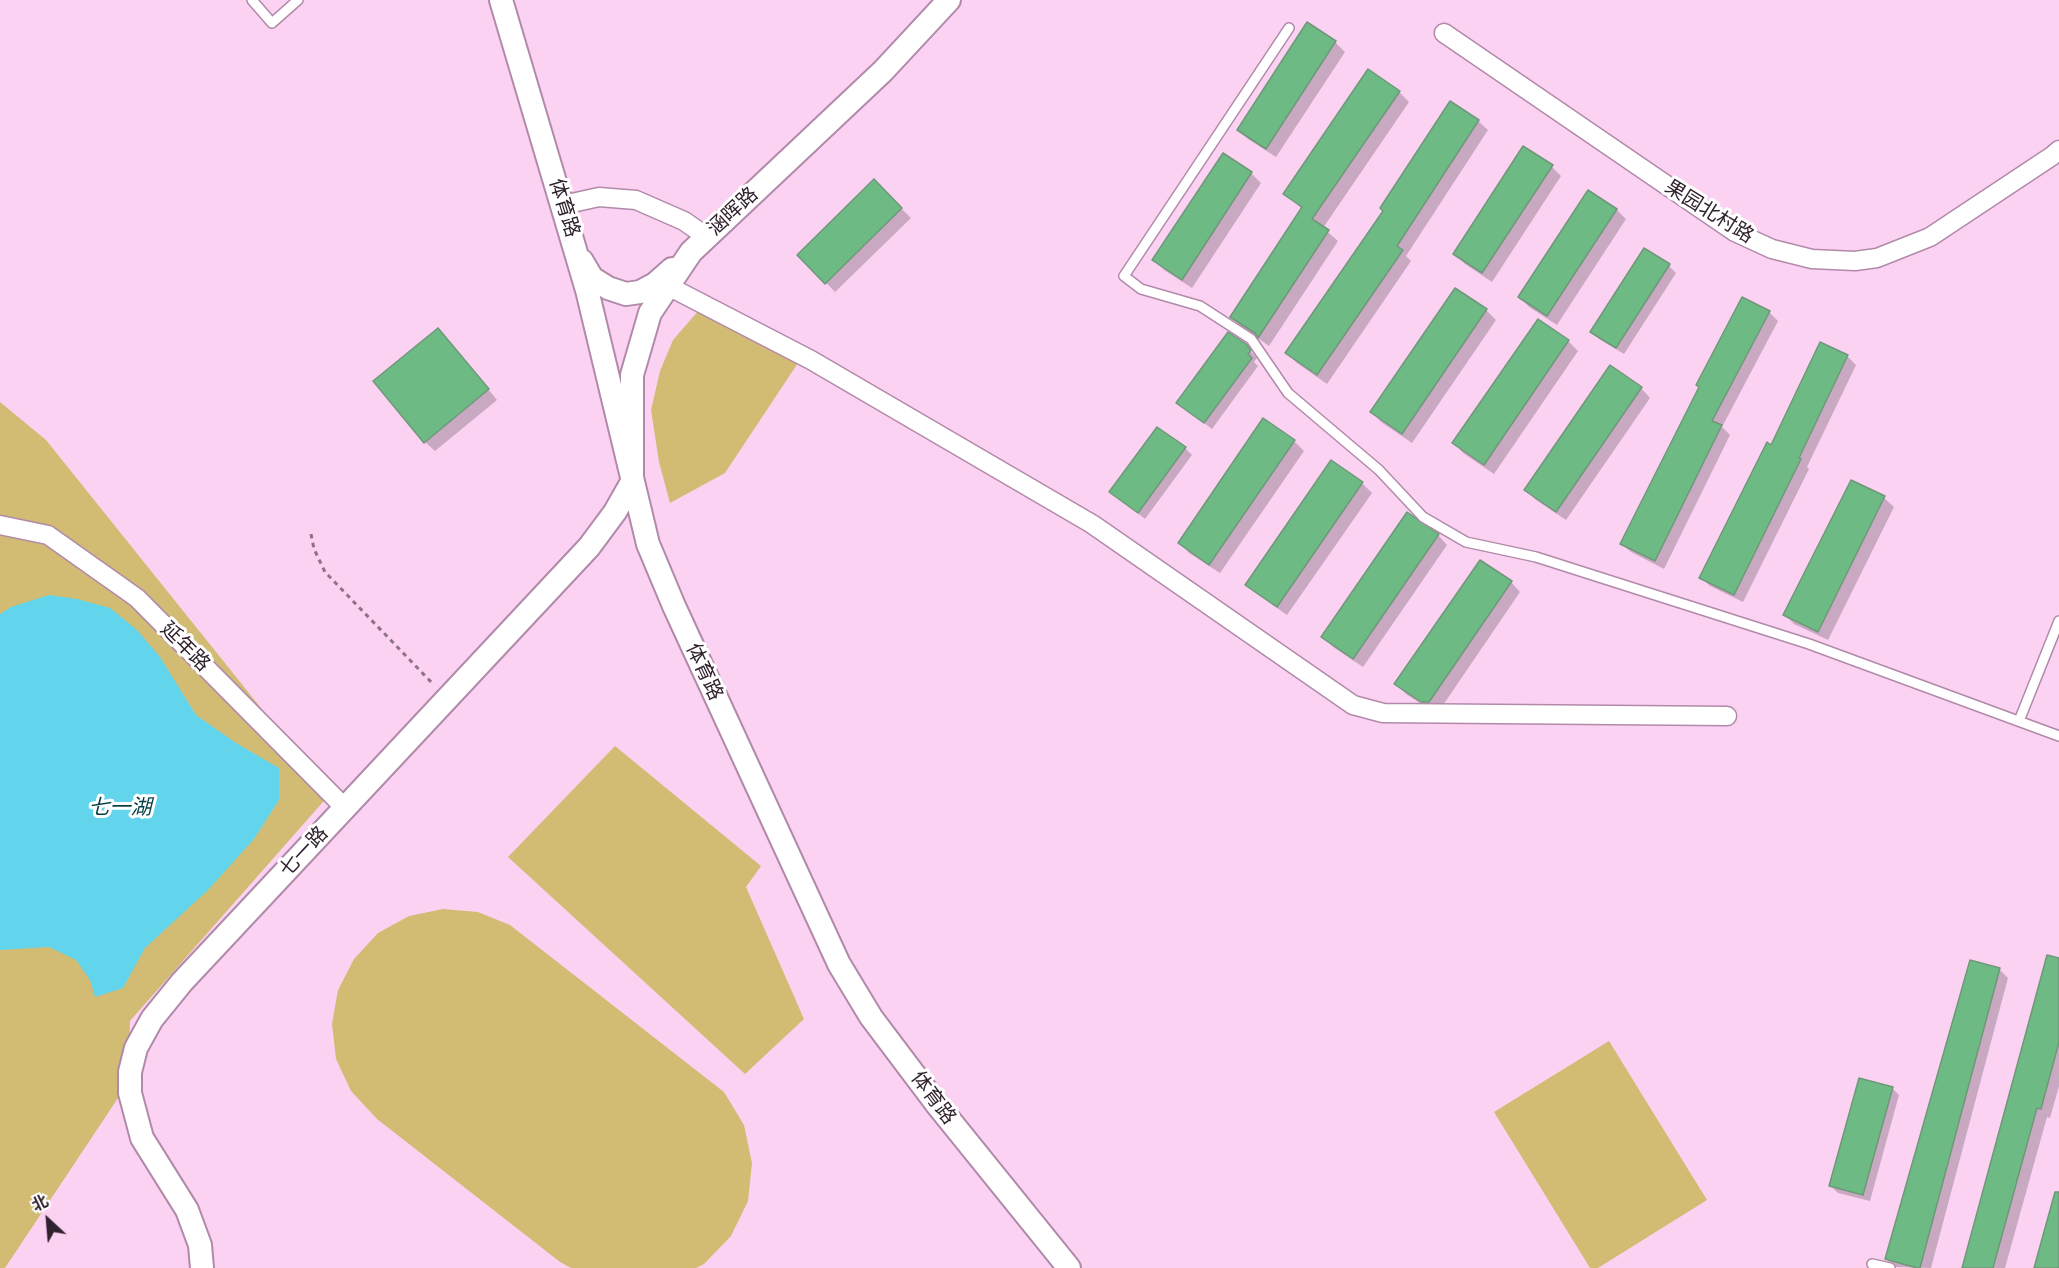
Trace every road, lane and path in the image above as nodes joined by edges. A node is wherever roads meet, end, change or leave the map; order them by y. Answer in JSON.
{"nodes":[{"id":1,"x":252,"y":0,"type":"edge"},
{"id":2,"x":298,"y":0,"type":"edge"},
{"id":3,"x":501,"y":0,"type":"edge"},
{"id":4,"x":949,"y":0,"type":"edge"},
{"id":5,"x":1289,"y":28,"type":"dead end"},
{"id":6,"x":1444,"y":33,"type":"dead end"},
{"id":7,"x":2059,"y":150,"type":"edge"},
{"id":8,"x":562,"y":204,"type":"junction"},
{"id":9,"x":699,"y":244,"type":"junction"},
{"id":10,"x":576,"y":251,"type":"junction"},
{"id":11,"x":668,"y":286,"type":"junction"},
{"id":12,"x":632,"y":482,"type":"junction"},
{"id":13,"x":0,"y":525,"type":"edge"},
{"id":14,"x":311,"y":534,"type":"dead end"},
{"id":15,"x":2059,"y":621,"type":"edge"},
{"id":16,"x":448,"y":699,"type":"junction"},
{"id":17,"x":1727,"y":716,"type":"dead end"},
{"id":18,"x":2019,"y":721,"type":"junction"},
{"id":19,"x":2059,"y":736,"type":"edge"},
{"id":20,"x":345,"y":808,"type":"junction"},
{"id":21,"x":1872,"y":1264,"type":"dead end"},
{"id":22,"x":202,"y":1268,"type":"edge"},
{"id":23,"x":1069,"y":1268,"type":"edge"},
{"id":24,"x":1890,"y":1268,"type":"edge"}],
"edges":[{"from":1,"to":2,"type":"lane"},
{"from":3,"to":8,"type":"street","name":"体育路"},
{"from":4,"to":9,"type":"street","name":"涵晖路"},
{"from":5,"to":18,"type":"lane"},
{"from":6,"to":7,"type":"street","name":"果园北村路"},
{"from":8,"to":9,"type":"street"},
{"from":8,"to":10,"type":"street","name":"体育路"},
{"from":9,"to":10,"type":"street"},
{"from":9,"to":11,"type":"street","name":"涵晖路"},
{"from":10,"to":12,"type":"street","name":"体育路"},
{"from":11,"to":12,"type":"street","name":"涵晖路"},
{"from":11,"to":17,"type":"street"},
{"from":12,"to":16,"type":"street","name":"七一路"},
{"from":12,"to":23,"type":"street","name":"体育路"},
{"from":13,"to":20,"type":"street","name":"延年路"},
{"from":14,"to":16,"type":"path"},
{"from":15,"to":18,"type":"lane"},
{"from":16,"to":20,"type":"street","name":"七一路"},
{"from":18,"to":19,"type":"lane"},
{"from":20,"to":22,"type":"street","name":"七一路"},
{"from":21,"to":24,"type":"lane"}]}
